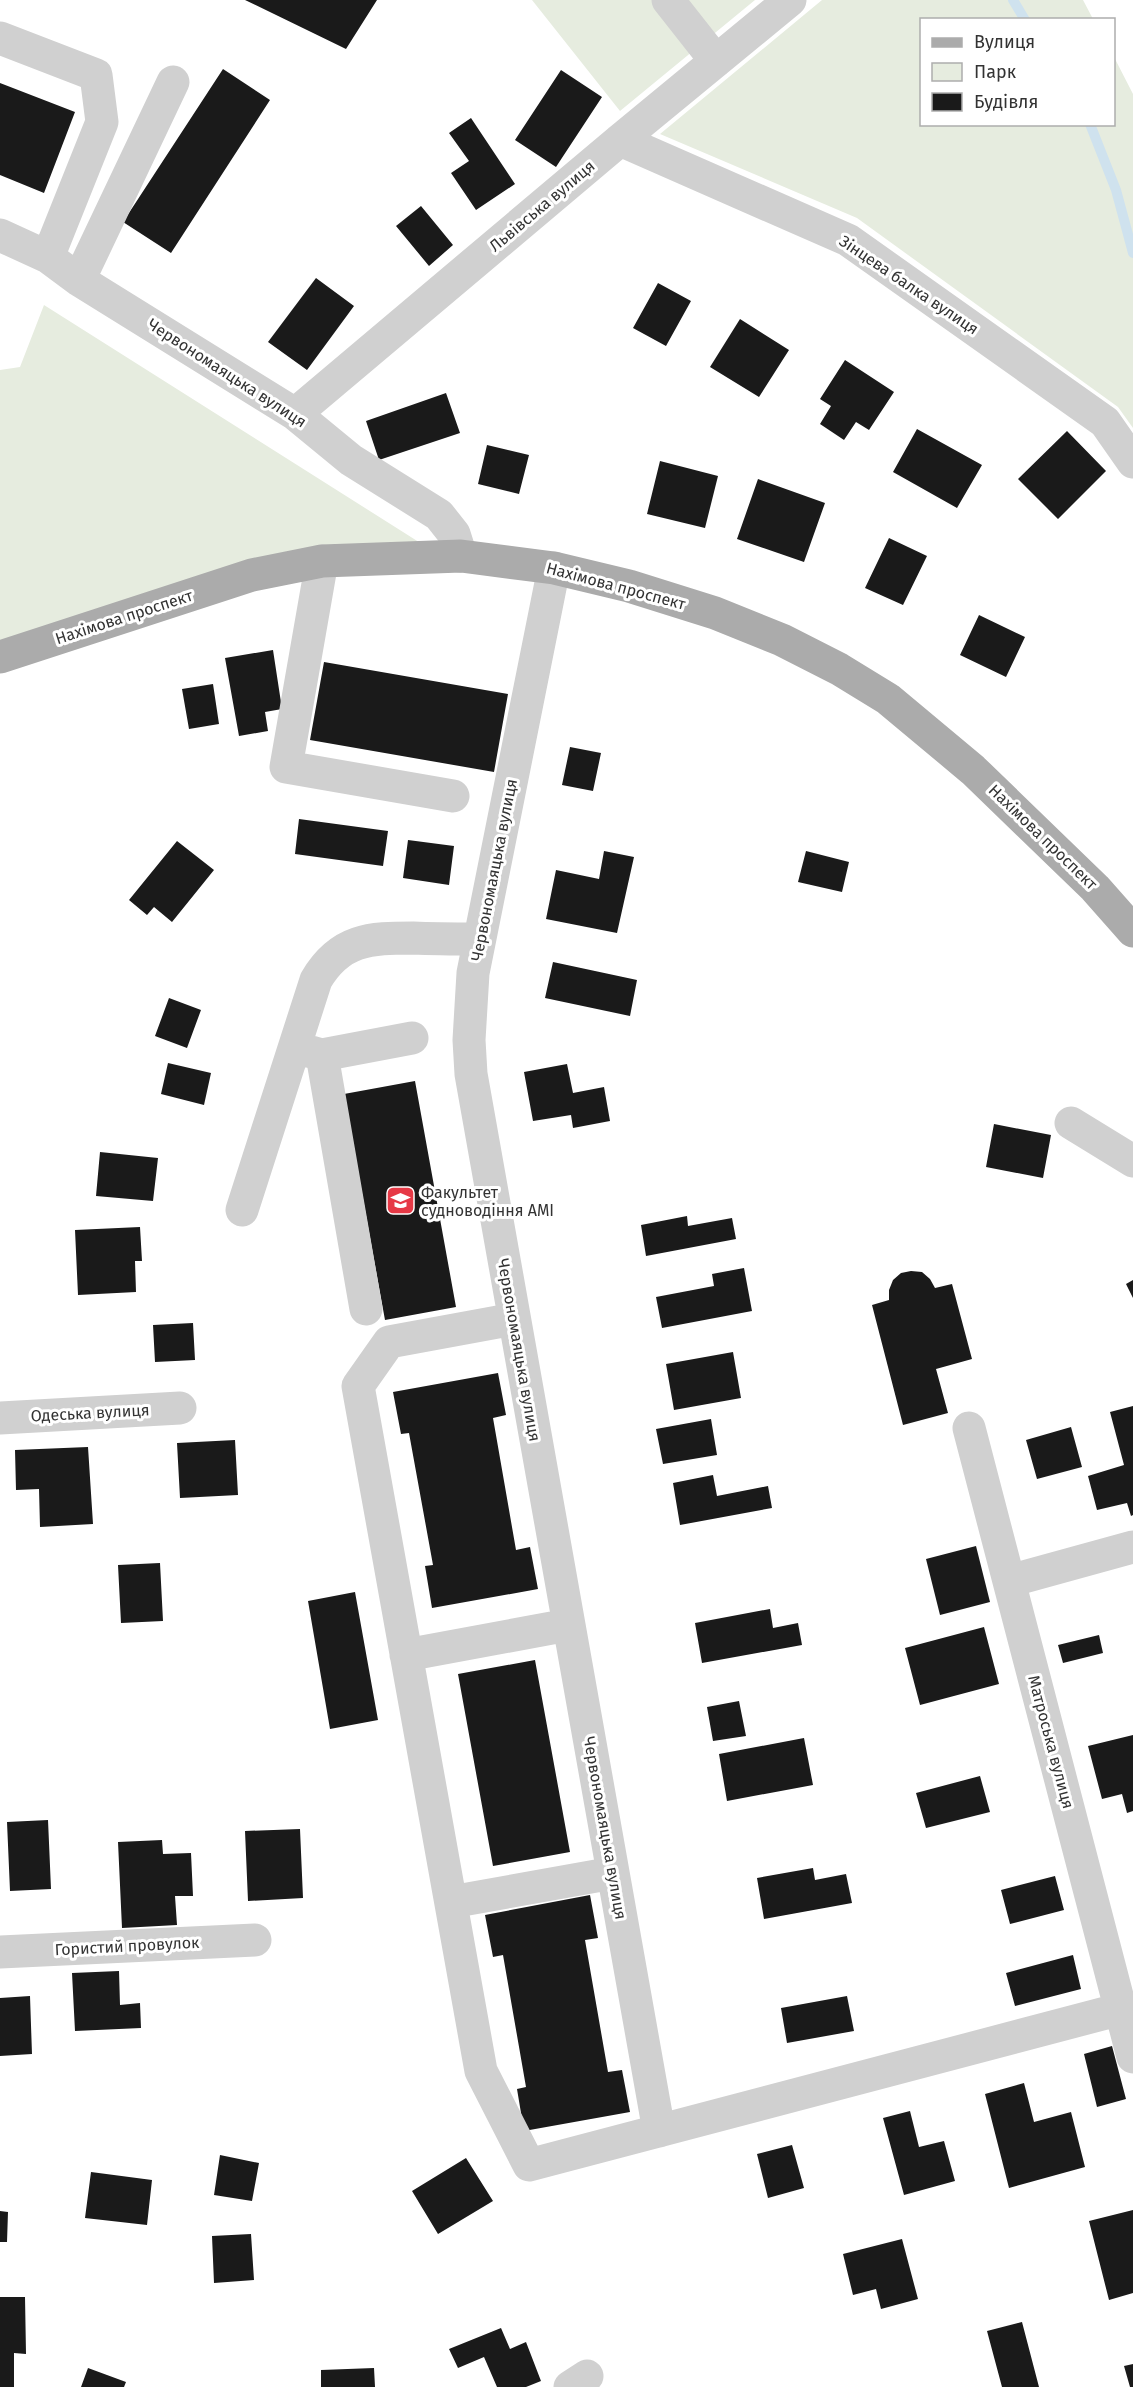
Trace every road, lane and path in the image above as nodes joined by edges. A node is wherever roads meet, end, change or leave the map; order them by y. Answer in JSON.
{"nodes":[{"id":1,"x":668,"y":0,"type":"edge"},
{"id":2,"x":790,"y":0,"type":"edge"},
{"id":3,"x":0,"y":38,"type":"edge"},
{"id":4,"x":716,"y":61,"type":"junction"},
{"id":5,"x":173,"y":82,"type":"dead end"},
{"id":6,"x":620,"y":140,"type":"junction"},
{"id":7,"x":0,"y":235,"type":"edge"},
{"id":8,"x":48,"y":257,"type":"junction"},
{"id":9,"x":79,"y":280,"type":"junction"},
{"id":10,"x":296,"y":414,"type":"junction"},
{"id":11,"x":1133,"y":462,"type":"edge"},
{"id":12,"x":461,"y":556,"type":"junction"},
{"id":13,"x":322,"y":561,"type":"junction"},
{"id":14,"x":554,"y":568,"type":"junction"},
{"id":15,"x":0,"y":657,"type":"edge"},
{"id":16,"x":453,"y":796,"type":"dead end"},
{"id":17,"x":1133,"y":931,"type":"edge"},
{"id":18,"x":479,"y":939,"type":"junction"},
{"id":19,"x":412,"y":1038,"type":"dead end"},
{"id":20,"x":308,"y":1051,"type":"junction"},
{"id":21,"x":1071,"y":1123,"type":"dead end"},
{"id":22,"x":1133,"y":1161,"type":"edge"},
{"id":23,"x":242,"y":1210,"type":"dead end"},
{"id":24,"x":366,"y":1310,"type":"dead end"},
{"id":25,"x":514,"y":1319,"type":"junction"},
{"id":26,"x":180,"y":1408,"type":"dead end"},
{"id":27,"x":0,"y":1418,"type":"edge"},
{"id":28,"x":969,"y":1428,"type":"dead end"},
{"id":29,"x":1133,"y":1547,"type":"edge"},
{"id":30,"x":1009,"y":1581,"type":"junction"},
{"id":31,"x":568,"y":1625,"type":"junction"},
{"id":32,"x":406,"y":1655,"type":"junction"},
{"id":33,"x":613,"y":1873,"type":"junction"},
{"id":34,"x":451,"y":1902,"type":"junction"},
{"id":35,"x":255,"y":1941,"type":"dead end"},
{"id":36,"x":0,"y":1952,"type":"edge"},
{"id":37,"x":1120,"y":2009,"type":"junction"},
{"id":38,"x":1133,"y":2056,"type":"edge"},
{"id":39,"x":659,"y":2131,"type":"junction"}],
"edges":[{"from":1,"to":4,"type":"street"},
{"from":2,"to":4,"type":"street","name":"Львівська вулиця"},
{"from":3,"to":8,"type":"street"},
{"from":4,"to":6,"type":"street","name":"Львівська вулиця"},
{"from":5,"to":9,"type":"street"},
{"from":6,"to":10,"type":"street","name":"Львівська вулиця"},
{"from":6,"to":11,"type":"street","name":"Зінцева балка вулиця"},
{"from":7,"to":8,"type":"street","name":"Червономаяцька вулиця"},
{"from":8,"to":9,"type":"street","name":"Червономаяцька вулиця"},
{"from":9,"to":10,"type":"street","name":"Червономаяцька вулиця"},
{"from":10,"to":12,"type":"street","name":"Червономаяцька вулиця"},
{"from":12,"to":13,"type":"main road","name":"Нахімова проспект"},
{"from":12,"to":14,"type":"main road","name":"Нахімова проспект"},
{"from":13,"to":15,"type":"main road","name":"Нахімова проспект"},
{"from":13,"to":16,"type":"street"},
{"from":14,"to":17,"type":"main road","name":"Нахімова проспект"},
{"from":14,"to":18,"type":"street","name":"Червономаяцька вулиця"},
{"from":18,"to":20,"type":"street"},
{"from":18,"to":25,"type":"street","name":"Червономаяцька вулиця"},
{"from":19,"to":20,"type":"street"},
{"from":20,"to":23,"type":"street"},
{"from":20,"to":24,"type":"street"},
{"from":21,"to":22,"type":"street"},
{"from":25,"to":31,"type":"street","name":"Червономаяцька вулиця"},
{"from":25,"to":32,"type":"street"},
{"from":26,"to":27,"type":"street","name":"Одеська вулиця"},
{"from":28,"to":30,"type":"street","name":"Матроська вулиця"},
{"from":29,"to":30,"type":"street"},
{"from":30,"to":37,"type":"street","name":"Матроська вулиця"},
{"from":31,"to":32,"type":"street"},
{"from":31,"to":33,"type":"street","name":"Червономаяцька вулиця"},
{"from":32,"to":34,"type":"street"},
{"from":33,"to":34,"type":"street"},
{"from":33,"to":39,"type":"street","name":"Червономаяцька вулиця"},
{"from":34,"to":39,"type":"street"},
{"from":35,"to":36,"type":"street","name":"Гористий провулок"},
{"from":37,"to":38,"type":"street","name":"Матроська вулиця"},
{"from":37,"to":39,"type":"street"}]}
